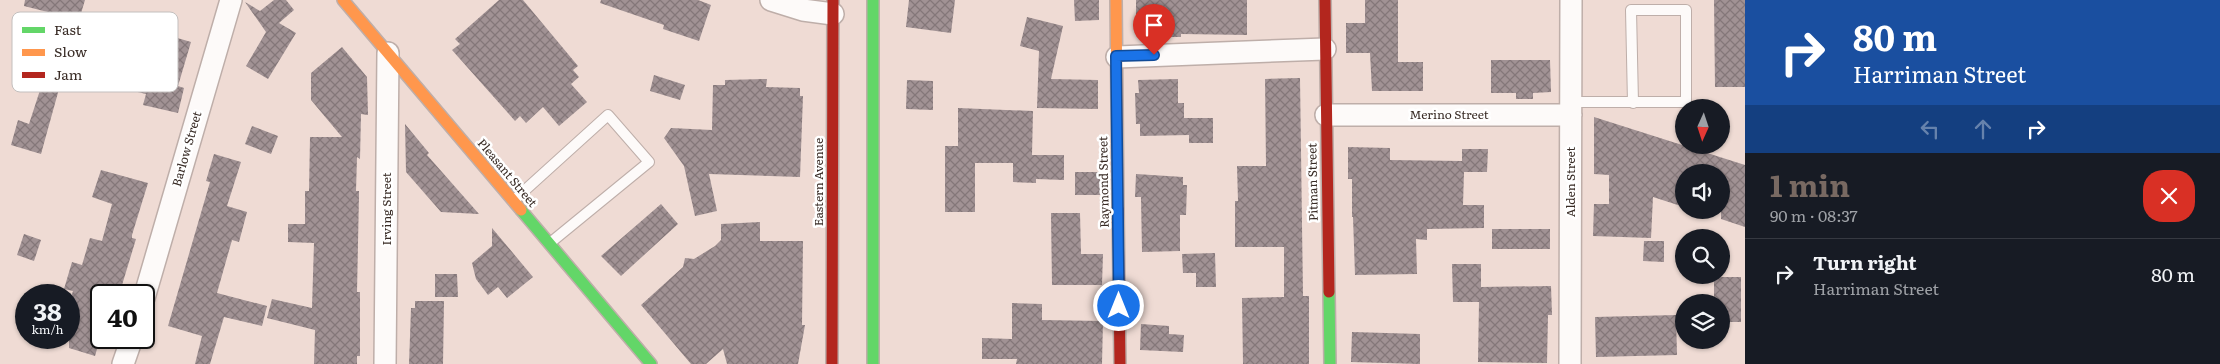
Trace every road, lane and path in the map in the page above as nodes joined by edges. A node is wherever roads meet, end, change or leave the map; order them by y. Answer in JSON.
{"nodes":[{"id":1,"x":231,"y":0,"type":"edge"},
{"id":2,"x":343,"y":0,"type":"edge"},
{"id":3,"x":771,"y":0,"type":"edge"},
{"id":4,"x":873,"y":0,"type":"edge"},
{"id":5,"x":1116,"y":0,"type":"edge"},
{"id":6,"x":1324,"y":0,"type":"edge"},
{"id":7,"x":1571,"y":0,"type":"edge"},
{"id":8,"x":833,"y":7,"type":"edge"},
{"id":9,"x":1325,"y":49,"type":"junction"},
{"id":10,"x":388,"y":53,"type":"junction"},
{"id":11,"x":1116,"y":56,"type":"junction"},
{"id":12,"x":1633,"y":103,"type":"junction"},
{"id":13,"x":1571,"y":108,"type":"junction"},
{"id":14,"x":1326,"y":115,"type":"junction"},
{"id":15,"x":512,"y":201,"type":"junction"},
{"id":16,"x":550,"y":244,"type":"junction"},
{"id":17,"x":148,"y":284,"type":"edge"},
{"id":18,"x":128,"y":349,"type":"edge"},
{"id":19,"x":123,"y":364,"type":"edge"},
{"id":20,"x":385,"y":364,"type":"edge"},
{"id":21,"x":651,"y":364,"type":"edge"},
{"id":22,"x":832,"y":364,"type":"edge"},
{"id":23,"x":873,"y":364,"type":"edge"},
{"id":24,"x":1120,"y":364,"type":"edge"},
{"id":25,"x":1330,"y":364,"type":"edge"},
{"id":26,"x":1570,"y":364,"type":"edge"}],
"edges":[{"from":1,"to":17,"type":"street","name":"Barlow Street"},
{"from":2,"to":10,"type":"street","name":"Pleasant Street"},
{"from":3,"to":8,"type":"street"},
{"from":4,"to":23,"type":"street"},
{"from":5,"to":11,"type":"street","name":"Raymond Street"},
{"from":6,"to":9,"type":"street","name":"Pitman Street"},
{"from":7,"to":13,"type":"street","name":"Alden Street"},
{"from":8,"to":22,"type":"street","name":"Eastern Avenue"},
{"from":9,"to":11,"type":"street"},
{"from":9,"to":14,"type":"street","name":"Pitman Street"},
{"from":10,"to":15,"type":"street","name":"Pleasant Street"},
{"from":10,"to":20,"type":"street","name":"Irving Street"},
{"from":11,"to":24,"type":"street","name":"Raymond Street"},
{"from":12,"to":12,"type":"lane"},
{"from":12,"to":13,"type":"lane"},
{"from":13,"to":14,"type":"street","name":"Merino Street"},
{"from":13,"to":26,"type":"street","name":"Alden Street"},
{"from":14,"to":25,"type":"street","name":"Pitman Street"},
{"from":15,"to":16,"type":"street","name":"Pleasant Street"},
{"from":15,"to":16,"type":"lane"},
{"from":16,"to":21,"type":"street","name":"Pleasant Street"},
{"from":18,"to":19,"type":"street"}]}
